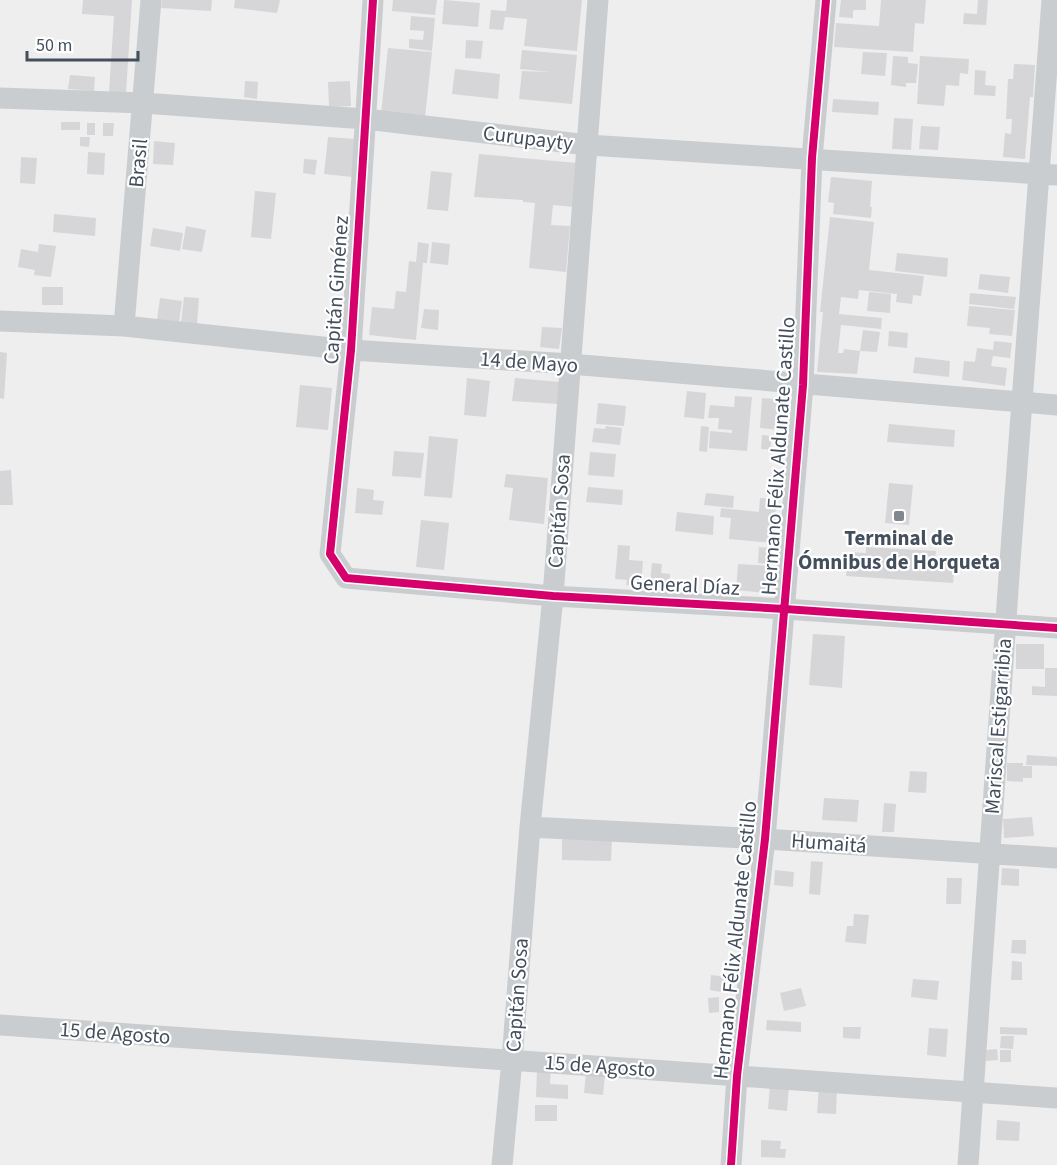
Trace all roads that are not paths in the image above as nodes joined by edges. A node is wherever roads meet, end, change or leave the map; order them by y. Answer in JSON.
{"nodes":[{"id":1,"x":151,"y":0,"type":"edge"},
{"id":2,"x":373,"y":0,"type":"edge"},
{"id":3,"x":598,"y":0,"type":"edge"},
{"id":4,"x":826,"y":0,"type":"edge"},
{"id":5,"x":1052,"y":0,"type":"edge"},
{"id":6,"x":0,"y":98,"type":"edge"},
{"id":7,"x":143,"y":103,"type":"junction"},
{"id":8,"x":365,"y":119,"type":"junction"},
{"id":9,"x":588,"y":145,"type":"junction"},
{"id":10,"x":812,"y":158,"type":"junction"},
{"id":11,"x":1048,"y":174,"type":"edge"},
{"id":12,"x":0,"y":321,"type":"edge"},
{"id":13,"x":124,"y":326,"type":"junction"},
{"id":14,"x":351,"y":350,"type":"junction"},
{"id":15,"x":570,"y":364,"type":"junction"},
{"id":16,"x":803,"y":385,"type":"junction"},
{"id":17,"x":1022,"y":403,"type":"junction"},
{"id":18,"x":1057,"y":405,"type":"edge"},
{"id":19,"x":346,"y":578,"type":"joint"},
{"id":20,"x":553,"y":596,"type":"junction"},
{"id":21,"x":785,"y":609,"type":"junction"},
{"id":22,"x":1006,"y":624,"type":"junction"},
{"id":23,"x":1057,"y":628,"type":"edge"},
{"id":24,"x":530,"y":827,"type":"junction"},
{"id":25,"x":765,"y":838,"type":"junction"},
{"id":26,"x":990,"y":853,"type":"junction"},
{"id":27,"x":1057,"y":858,"type":"edge"},
{"id":28,"x":0,"y":1025,"type":"edge"},
{"id":29,"x":512,"y":1060,"type":"junction"},
{"id":30,"x":737,"y":1076,"type":"junction"},
{"id":31,"x":973,"y":1092,"type":"junction"},
{"id":32,"x":1057,"y":1098,"type":"edge"},
{"id":33,"x":501,"y":1165,"type":"edge"},
{"id":34,"x":731,"y":1165,"type":"edge"},
{"id":35,"x":968,"y":1165,"type":"edge"}],
"edges":[{"from":1,"to":7,"type":"street","name":"Brasil"},
{"from":2,"to":8,"type":"street","name":"Capitán Giménez"},
{"from":3,"to":9,"type":"street","name":"Capitán Sosa"},
{"from":4,"to":10,"type":"street","name":"Hermano Félix Aldunate Castillo"},
{"from":5,"to":11,"type":"street","name":"Mariscal Estigarribia"},
{"from":6,"to":7,"type":"street","name":"Curupayty"},
{"from":7,"to":8,"type":"street","name":"Curupayty"},
{"from":7,"to":13,"type":"street","name":"Brasil"},
{"from":8,"to":9,"type":"street","name":"Curupayty"},
{"from":8,"to":14,"type":"street","name":"Capitán Giménez"},
{"from":9,"to":10,"type":"street","name":"Curupayty"},
{"from":9,"to":15,"type":"street","name":"Capitán Sosa"},
{"from":10,"to":11,"type":"street","name":"Curupayty"},
{"from":10,"to":16,"type":"street","name":"Hermano Félix Aldunate Castillo"},
{"from":11,"to":17,"type":"street","name":"Mariscal Estigarribia"},
{"from":12,"to":13,"type":"street","name":"14 de Mayo"},
{"from":13,"to":14,"type":"street","name":"14 de Mayo"},
{"from":14,"to":15,"type":"street","name":"14 de Mayo"},
{"from":14,"to":19,"type":"street","name":"Capitán Giménez"},
{"from":15,"to":16,"type":"street","name":"14 de Mayo"},
{"from":15,"to":20,"type":"street","name":"Capitán Sosa"},
{"from":16,"to":17,"type":"street","name":"14 de Mayo"},
{"from":16,"to":21,"type":"street","name":"Hermano Félix Aldunate Castillo"},
{"from":17,"to":18,"type":"street","name":"14 de Mayo"},
{"from":17,"to":22,"type":"street","name":"Mariscal Estigarribia"},
{"from":19,"to":20,"type":"street","name":"General Díaz"},
{"from":20,"to":21,"type":"street","name":"General Díaz"},
{"from":20,"to":24,"type":"street","name":"Capitán Sosa"},
{"from":21,"to":22,"type":"street","name":"General Díaz"},
{"from":21,"to":25,"type":"street","name":"Hermano Félix Aldunate Castillo"},
{"from":22,"to":23,"type":"street","name":"General Díaz"},
{"from":22,"to":26,"type":"street","name":"Mariscal Estigarribia"},
{"from":24,"to":25,"type":"street","name":"Humaitá"},
{"from":24,"to":29,"type":"street","name":"Capitán Sosa"},
{"from":25,"to":26,"type":"street","name":"Humaitá"},
{"from":25,"to":30,"type":"street","name":"Hermano Félix Aldunate Castillo"},
{"from":26,"to":27,"type":"street","name":"Humaitá"},
{"from":26,"to":31,"type":"street","name":"Mariscal Estigarribia"},
{"from":28,"to":29,"type":"street","name":"15 de Agosto"},
{"from":29,"to":30,"type":"street","name":"15 de Agosto"},
{"from":29,"to":33,"type":"street","name":"Capitán Sosa"},
{"from":30,"to":31,"type":"street","name":"15 de Agosto"},
{"from":30,"to":34,"type":"street","name":"Hermano Félix Aldunate Castillo"},
{"from":31,"to":32,"type":"street","name":"15 de Agosto"},
{"from":31,"to":35,"type":"street","name":"Mariscal Estigarribia"}]}
